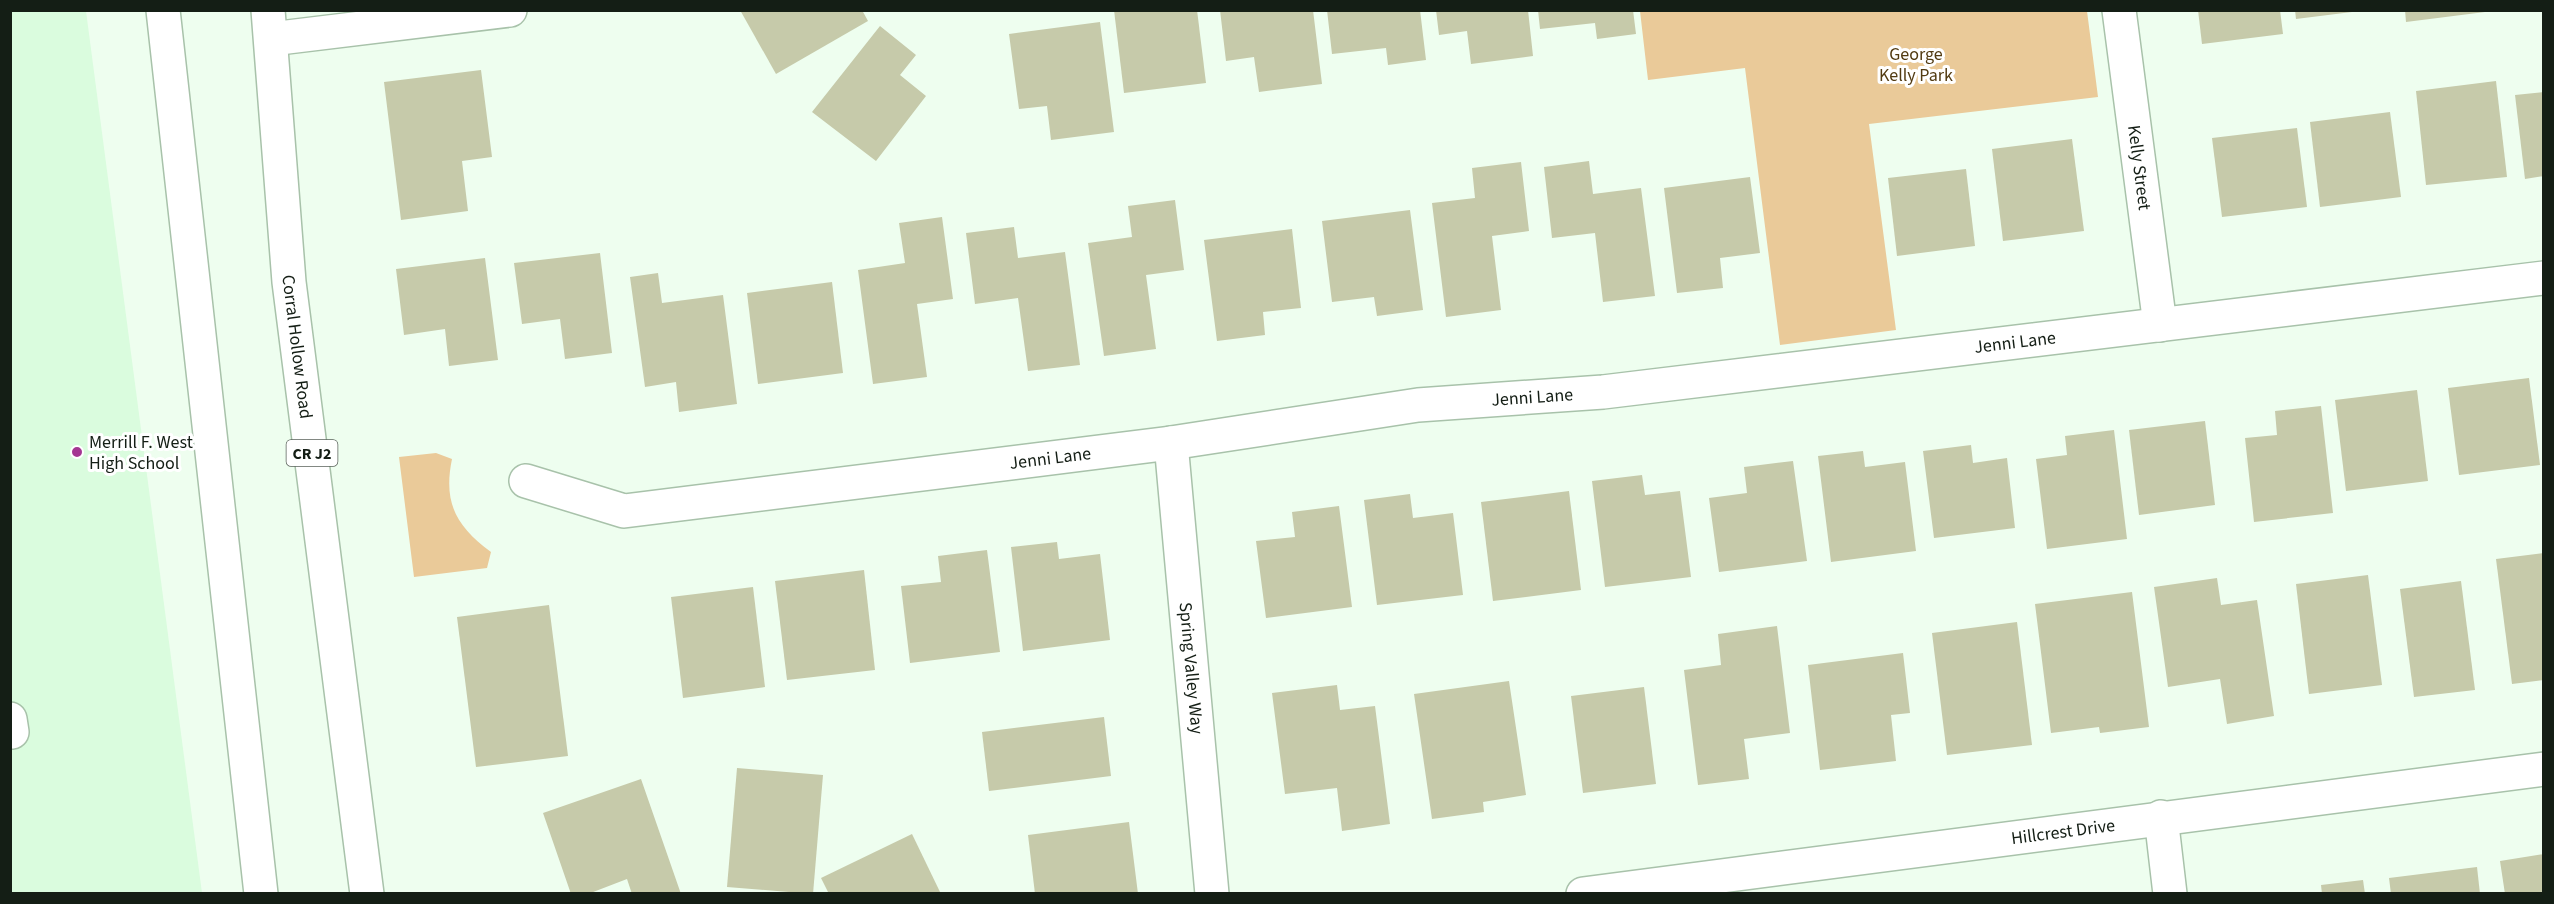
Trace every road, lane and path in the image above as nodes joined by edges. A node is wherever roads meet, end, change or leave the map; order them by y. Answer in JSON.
{"nodes":[{"id":1,"x":163,"y":10,"type":"edge"},
{"id":2,"x":510,"y":10,"type":"edge"},
{"id":3,"x":2119,"y":10,"type":"edge"},
{"id":4,"x":356,"y":20,"type":"edge"},
{"id":5,"x":270,"y":25,"type":"edge"},
{"id":6,"x":2544,"y":278,"type":"edge"},
{"id":7,"x":2160,"y":325,"type":"junction"},
{"id":8,"x":1171,"y":443,"type":"junction"},
{"id":9,"x":526,"y":481,"type":"dead end"},
{"id":10,"x":2544,"y":769,"type":"edge"},
{"id":11,"x":2161,"y":818,"type":"junction"},
{"id":12,"x":1688,"y":887,"type":"edge"},
{"id":13,"x":261,"y":894,"type":"edge"},
{"id":14,"x":367,"y":894,"type":"edge"},
{"id":15,"x":1212,"y":894,"type":"edge"},
{"id":16,"x":1583,"y":894,"type":"edge"},
{"id":17,"x":2170,"y":894,"type":"edge"}],
"edges":[{"from":1,"to":13,"type":"street"},
{"from":2,"to":4,"type":"street"},
{"from":3,"to":7,"type":"street","name":"Kelly Street"},
{"from":4,"to":5,"type":"street"},
{"from":5,"to":14,"type":"street","name":"Corral Hollow Road","number":"CR J2"},
{"from":6,"to":7,"type":"street","name":"Jenni Lane"},
{"from":7,"to":8,"type":"street","name":"Jenni Lane"},
{"from":8,"to":9,"type":"street","name":"Jenni Lane"},
{"from":8,"to":15,"type":"street","name":"Spring Valley Way"},
{"from":10,"to":11,"type":"street","name":"Hillcrest Drive"},
{"from":11,"to":12,"type":"street","name":"Hillcrest Drive"},
{"from":11,"to":17,"type":"street"},
{"from":12,"to":16,"type":"street","name":"Hillcrest Drive"}]}
